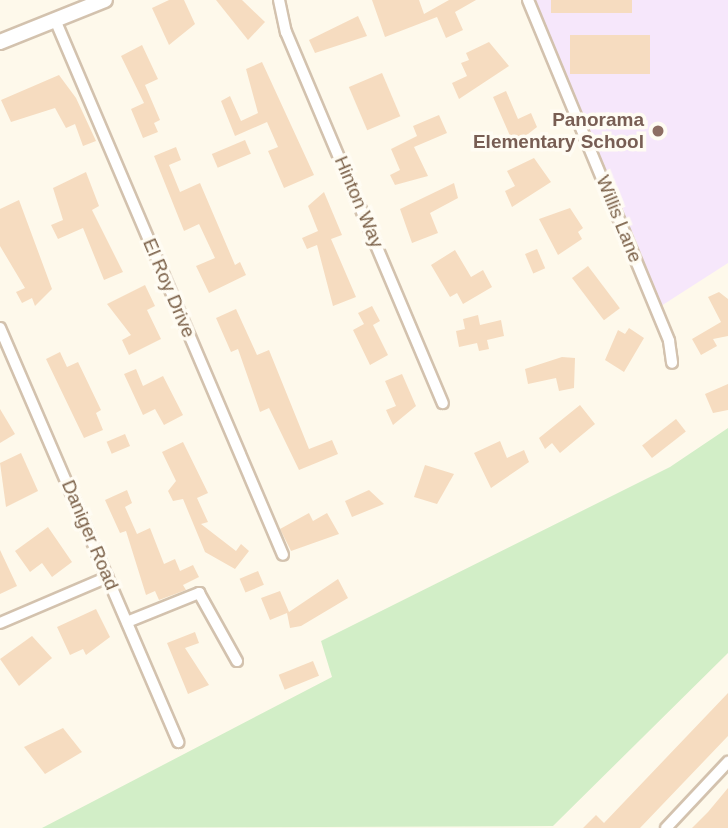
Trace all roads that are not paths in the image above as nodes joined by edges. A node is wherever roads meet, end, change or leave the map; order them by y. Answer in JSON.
{"nodes":[{"id":1,"x":105,"y":0,"type":"edge"},
{"id":2,"x":279,"y":0,"type":"edge"},
{"id":3,"x":528,"y":0,"type":"edge"},
{"id":4,"x":56,"y":22,"type":"junction"},
{"id":5,"x":0,"y":42,"type":"edge"},
{"id":6,"x":0,"y":328,"type":"edge"},
{"id":7,"x":672,"y":363,"type":"dead end"},
{"id":8,"x":443,"y":403,"type":"dead end"},
{"id":9,"x":283,"y":555,"type":"dead end"},
{"id":10,"x":108,"y":577,"type":"junction"},
{"id":11,"x":127,"y":622,"type":"junction"},
{"id":12,"x":0,"y":623,"type":"edge"},
{"id":13,"x":237,"y":661,"type":"dead end"},
{"id":14,"x":178,"y":742,"type":"dead end"},
{"id":15,"x":728,"y":762,"type":"edge"},
{"id":16,"x":666,"y":828,"type":"edge"}],
"edges":[{"from":1,"to":4,"type":"main road"},
{"from":2,"to":8,"type":"street","name":"Hinton Way"},
{"from":3,"to":7,"type":"street","name":"Willis Lane"},
{"from":4,"to":5,"type":"main road"},
{"from":4,"to":9,"type":"street","name":"El Roy Drive"},
{"from":6,"to":10,"type":"street","name":"Daniger Road"},
{"from":10,"to":11,"type":"street","name":"Daniger Road"},
{"from":10,"to":12,"type":"street"},
{"from":11,"to":13,"type":"street"},
{"from":11,"to":14,"type":"street","name":"Daniger Road"},
{"from":15,"to":16,"type":"street"}]}
